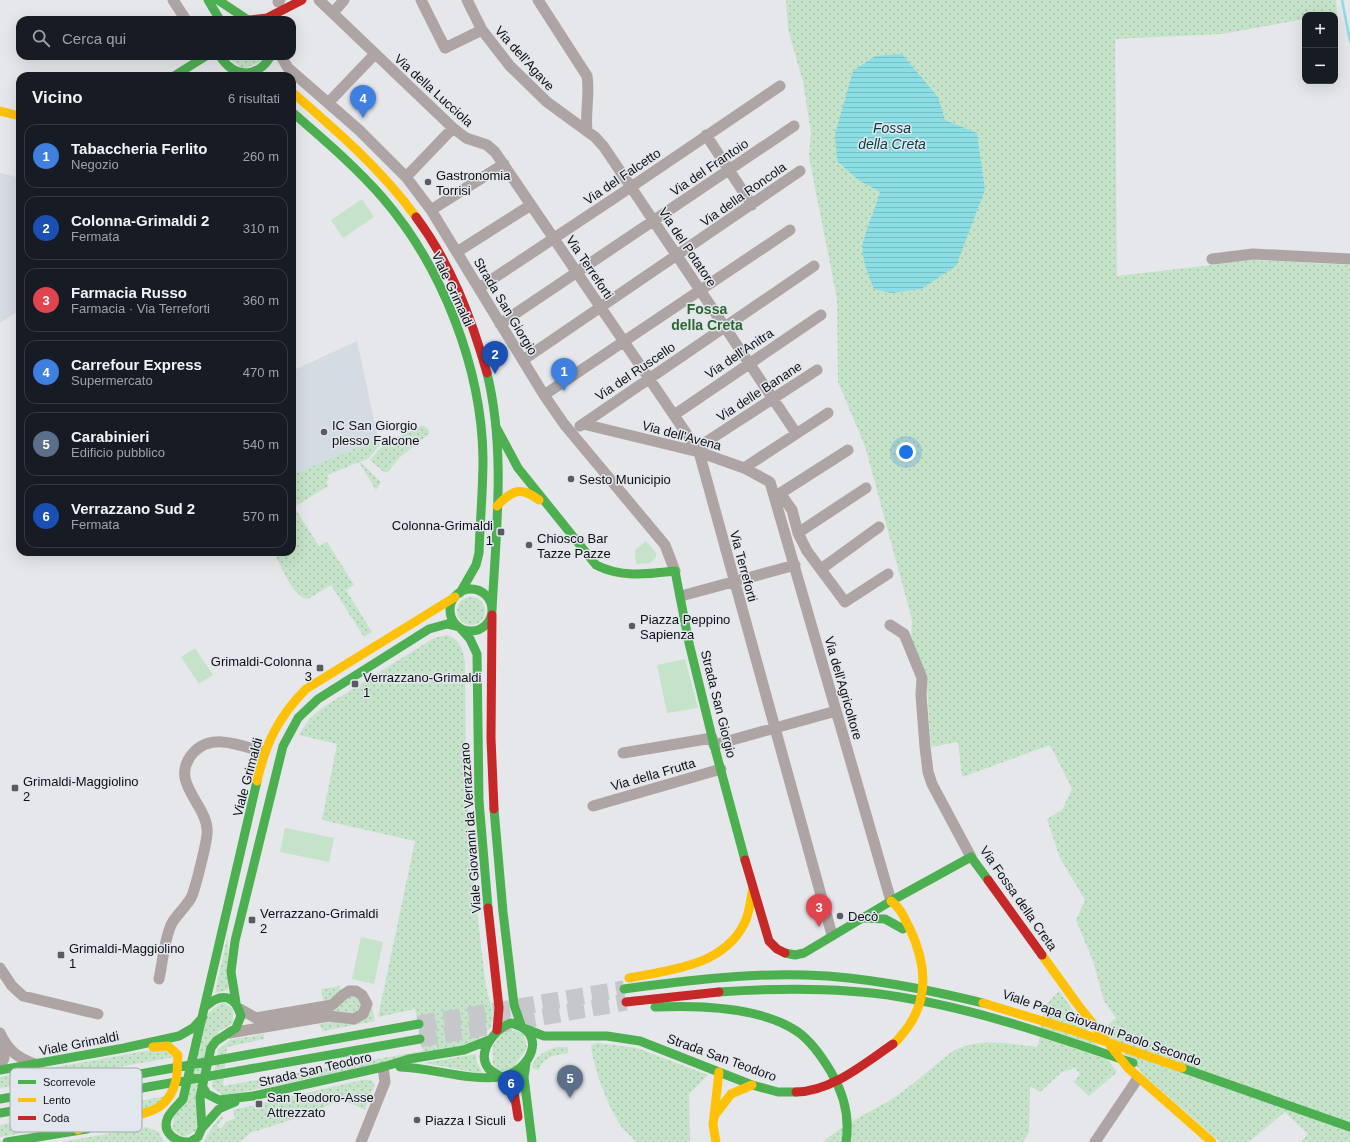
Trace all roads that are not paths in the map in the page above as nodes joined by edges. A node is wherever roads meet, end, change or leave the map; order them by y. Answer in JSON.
{"nodes":[{"id":1,"x":173,"y":0,"type":"edge"},
{"id":2,"x":208,"y":0,"type":"edge"},
{"id":3,"x":218,"y":0,"type":"edge"},
{"id":4,"x":319,"y":0,"type":"edge"},
{"id":5,"x":344,"y":0,"type":"edge"},
{"id":6,"x":421,"y":0,"type":"edge"},
{"id":7,"x":467,"y":0,"type":"edge"},
{"id":8,"x":538,"y":0,"type":"edge"},
{"id":9,"x":304,"y":2,"type":"edge"},
{"id":10,"x":332,"y":13,"type":"junction"},
{"id":11,"x":183,"y":16,"type":"edge"},
{"id":12,"x":218,"y":16,"type":"edge"},
{"id":13,"x":244,"y":16,"type":"edge"},
{"id":14,"x":272,"y":16,"type":"edge"},
{"id":15,"x":290,"y":16,"type":"dead end"},
{"id":16,"x":482,"y":30,"type":"junction"},
{"id":17,"x":375,"y":54,"type":"junction"},
{"id":18,"x":200,"y":60,"type":"edge"},
{"id":19,"x":223,"y":60,"type":"edge"},
{"id":20,"x":269,"y":60,"type":"edge"},
{"id":21,"x":280,"y":60,"type":"edge"},
{"id":22,"x":283,"y":60,"type":"edge"},
{"id":23,"x":288,"y":68,"type":"junction"},
{"id":24,"x":180,"y":72,"type":"edge"},
{"id":25,"x":237,"y":72,"type":"edge"},
{"id":26,"x":256,"y":72,"type":"edge"},
{"id":27,"x":271,"y":72,"type":"dead end"},
{"id":28,"x":293,"y":72,"type":"edge"},
{"id":29,"x":296,"y":75,"type":"edge"},
{"id":30,"x":780,"y":86,"type":"dead end"},
{"id":31,"x":296,"y":96,"type":"edge"},
{"id":32,"x":328,"y":103,"type":"junction"},
{"id":33,"x":586,"y":104,"type":"junction"},
{"id":34,"x":0,"y":111,"type":"edge"},
{"id":35,"x":16,"y":115,"type":"edge"},
{"id":36,"x":296,"y":116,"type":"edge"},
{"id":37,"x":576,"y":122,"type":"junction"},
{"id":38,"x":794,"y":126,"type":"dead end"},
{"id":39,"x":453,"y":128,"type":"junction"},
{"id":40,"x":587,"y":130,"type":"junction"},
{"id":41,"x":706,"y":135,"type":"junction"},
{"id":42,"x":504,"y":164,"type":"junction"},
{"id":43,"x":728,"y":170,"type":"junction"},
{"id":44,"x":800,"y":171,"type":"dead end"},
{"id":45,"x":406,"y":177,"type":"junction"},
{"id":46,"x":632,"y":187,"type":"junction"},
{"id":47,"x":531,"y":205,"type":"junction"},
{"id":48,"x":752,"y":206,"type":"junction"},
{"id":49,"x":431,"y":210,"type":"junction"},
{"id":50,"x":653,"y":221,"type":"junction"},
{"id":51,"x":790,"y":230,"type":"dead end"},
{"id":52,"x":554,"y":239,"type":"junction"},
{"id":53,"x":456,"y":252,"type":"junction"},
{"id":54,"x":677,"y":256,"type":"junction"},
{"id":55,"x":1212,"y":259,"type":"dead end"},
{"id":56,"x":1350,"y":259,"type":"edge"},
{"id":57,"x":814,"y":266,"type":"dead end"},
{"id":58,"x":577,"y":272,"type":"junction"},
{"id":59,"x":479,"y":288,"type":"junction"},
{"id":60,"x":700,"y":290,"type":"junction"},
{"id":61,"x":601,"y":307,"type":"junction"},
{"id":62,"x":821,"y":315,"type":"dead end"},
{"id":63,"x":500,"y":324,"type":"junction"},
{"id":64,"x":724,"y":327,"type":"junction"},
{"id":65,"x":624,"y":342,"type":"junction"},
{"id":66,"x":522,"y":360,"type":"junction"},
{"id":67,"x":749,"y":364,"type":"junction"},
{"id":68,"x":817,"y":370,"type":"dead end"},
{"id":69,"x":649,"y":379,"type":"junction"},
{"id":70,"x":544,"y":395,"type":"junction"},
{"id":71,"x":772,"y":398,"type":"junction"},
{"id":72,"x":828,"y":413,"type":"dead end"},
{"id":73,"x":674,"y":415,"type":"junction"},
{"id":74,"x":583,"y":424,"type":"junction"},
{"id":75,"x":496,"y":427,"type":"junction"},
{"id":76,"x":571,"y":432,"type":"junction"},
{"id":77,"x":796,"y":433,"type":"junction"},
{"id":78,"x":848,"y":450,"type":"dead end"},
{"id":79,"x":699,"y":452,"type":"junction"},
{"id":80,"x":744,"y":468,"type":"junction"},
{"id":81,"x":770,"y":482,"type":"joint"},
{"id":82,"x":866,"y":488,"type":"dead end"},
{"id":83,"x":778,"y":495,"type":"junction"},
{"id":84,"x":497,"y":506,"type":"junction"},
{"id":85,"x":549,"y":509,"type":"junction"},
{"id":86,"x":879,"y":528,"type":"dead end"},
{"id":87,"x":798,"y":533,"type":"junction"},
{"id":88,"x":795,"y":565,"type":"junction"},
{"id":89,"x":821,"y":569,"type":"junction"},
{"id":90,"x":675,"y":571,"type":"junction"},
{"id":91,"x":888,"y":574,"type":"dead end"},
{"id":92,"x":734,"y":582,"type":"junction"},
{"id":93,"x":457,"y":595,"type":"junction"},
{"id":94,"x":681,"y":596,"type":"junction"},
{"id":95,"x":492,"y":612,"type":"junction"},
{"id":96,"x":890,"y":626,"type":"dead end"},
{"id":97,"x":460,"y":628,"type":"junction"},
{"id":98,"x":836,"y":711,"type":"junction"},
{"id":99,"x":775,"y":728,"type":"junction"},
{"id":100,"x":713,"y":742,"type":"junction"},
{"id":101,"x":264,"y":752,"type":"junction"},
{"id":102,"x":623,"y":753,"type":"dead end"},
{"id":103,"x":721,"y":768,"type":"junction"},
{"id":104,"x":593,"y":806,"type":"dead end"},
{"id":105,"x":971,"y":857,"type":"junction"},
{"id":106,"x":916,"y":887,"type":"junction"},
{"id":107,"x":753,"y":888,"type":"junction"},
{"id":108,"x":891,"y":901,"type":"junction"},
{"id":109,"x":861,"y":918,"type":"junction"},
{"id":110,"x":905,"y":927,"type":"junction"},
{"id":111,"x":832,"y":935,"type":"junction"},
{"id":112,"x":0,"y":968,"type":"edge"},
{"id":113,"x":159,"y":979,"type":"dead end"},
{"id":114,"x":206,"y":1006,"type":"junction"},
{"id":115,"x":238,"y":1006,"type":"junction"},
{"id":116,"x":98,"y":1014,"type":"dead end"},
{"id":117,"x":203,"y":1017,"type":"junction"},
{"id":118,"x":418,"y":1024,"type":"tunnel mouth"},
{"id":119,"x":524,"y":1027,"type":"junction"},
{"id":120,"x":497,"y":1030,"type":"junction"},
{"id":121,"x":1,"y":1034,"type":"edge"},
{"id":122,"x":230,"y":1034,"type":"junction"},
{"id":123,"x":589,"y":1035,"type":"junction"},
{"id":124,"x":420,"y":1039,"type":"tunnel mouth"},
{"id":125,"x":489,"y":1040,"type":"junction"},
{"id":126,"x":124,"y":1048,"type":"junction"},
{"id":127,"x":528,"y":1059,"type":"junction"},
{"id":128,"x":36,"y":1064,"type":"junction"},
{"id":129,"x":0,"y":1066,"type":"edge"},
{"id":130,"x":1142,"y":1066,"type":"dead end"},
{"id":131,"x":383,"y":1067,"type":"junction"},
{"id":132,"x":10,"y":1068,"type":"edge"},
{"id":133,"x":12,"y":1068,"type":"edge"},
{"id":134,"x":0,"y":1070,"type":"edge"},
{"id":135,"x":719,"y":1072,"type":"junction"},
{"id":136,"x":142,"y":1074,"type":"edge"},
{"id":137,"x":503,"y":1077,"type":"junction"},
{"id":138,"x":1138,"y":1078,"type":"junction"},
{"id":139,"x":752,"y":1085,"type":"junction"},
{"id":140,"x":202,"y":1086,"type":"junction"},
{"id":141,"x":142,"y":1089,"type":"edge"},
{"id":142,"x":252,"y":1096,"type":"junction"},
{"id":143,"x":10,"y":1097,"type":"edge"},
{"id":144,"x":0,"y":1099,"type":"edge"},
{"id":145,"x":10,"y":1112,"type":"edge"},
{"id":146,"x":0,"y":1114,"type":"edge"},
{"id":147,"x":142,"y":1114,"type":"edge"},
{"id":148,"x":714,"y":1117,"type":"junction"},
{"id":149,"x":142,"y":1123,"type":"edge"},
{"id":150,"x":146,"y":1123,"type":"dead end"},
{"id":151,"x":158,"y":1125,"type":"dead end"},
{"id":152,"x":1350,"y":1127,"type":"edge"},
{"id":153,"x":202,"y":1128,"type":"junction"},
{"id":154,"x":520,"y":1129,"type":"dead end"},
{"id":155,"x":66,"y":1132,"type":"edge"},
{"id":156,"x":170,"y":1136,"type":"edge"},
{"id":157,"x":193,"y":1141,"type":"edge"},
{"id":158,"x":7,"y":1142,"type":"edge"},
{"id":159,"x":361,"y":1142,"type":"edge"},
{"id":160,"x":532,"y":1142,"type":"edge"},
{"id":161,"x":716,"y":1142,"type":"edge"},
{"id":162,"x":846,"y":1142,"type":"edge"},
{"id":163,"x":1095,"y":1142,"type":"edge"},
{"id":164,"x":1212,"y":1142,"type":"edge"}],
"edges":[{"from":1,"to":11,"type":"street"},
{"from":2,"to":12,"type":"main road"},
{"from":3,"to":13,"type":"main road"},
{"from":4,"to":10,"type":"street","name":"Via della Lucciola"},
{"from":5,"to":10,"type":"street"},
{"from":6,"to":16,"type":"street"},
{"from":7,"to":16,"type":"street","name":"Via dell'Agave"},
{"from":8,"to":33,"type":"street"},
{"from":9,"to":14,"type":"main road"},
{"from":9,"to":15,"type":"main road"},
{"from":10,"to":17,"type":"street","name":"Via della Lucciola"},
{"from":16,"to":37,"type":"street","name":"Via dell'Agave"},
{"from":17,"to":32,"type":"street"},
{"from":17,"to":39,"type":"street","name":"Via della Lucciola"},
{"from":18,"to":24,"type":"main road"},
{"from":19,"to":25,"type":"main road"},
{"from":20,"to":26,"type":"main road"},
{"from":20,"to":27,"type":"main road"},
{"from":21,"to":23,"type":"street"},
{"from":22,"to":23,"type":"street","name":"Strada San Giorgio"},
{"from":23,"to":28,"type":"street","name":"Strada San Giorgio"},
{"from":29,"to":32,"type":"street","name":"Strada San Giorgio"},
{"from":30,"to":41,"type":"street","name":"Via del Falcetto"},
{"from":31,"to":75,"type":"main road"},
{"from":32,"to":45,"type":"street","name":"Strada San Giorgio"},
{"from":33,"to":37,"type":"street"},
{"from":33,"to":40,"type":"street"},
{"from":34,"to":35,"type":"main road"},
{"from":36,"to":93,"type":"main road","name":"Viale Grimaldi"},
{"from":37,"to":40,"type":"street","name":"Via del Potatore"},
{"from":38,"to":43,"type":"street","name":"Via del Frantoio"},
{"from":39,"to":42,"type":"street","name":"Via della Lucciola"},
{"from":39,"to":45,"type":"street"},
{"from":40,"to":46,"type":"street","name":"Via del Potatore"},
{"from":41,"to":43,"type":"street"},
{"from":41,"to":46,"type":"street","name":"Via del Falcetto"},
{"from":42,"to":47,"type":"street","name":"Via della Lucciola"},
{"from":42,"to":49,"type":"street"},
{"from":43,"to":48,"type":"street"},
{"from":43,"to":50,"type":"street","name":"Via del Frantoio"},
{"from":44,"to":48,"type":"street","name":"Via della Roncola"},
{"from":45,"to":49,"type":"street","name":"Strada San Giorgio"},
{"from":46,"to":50,"type":"street","name":"Via del Potatore"},
{"from":46,"to":52,"type":"street","name":"Via del Falcetto"},
{"from":47,"to":52,"type":"street","name":"Via della Lucciola"},
{"from":47,"to":53,"type":"street"},
{"from":48,"to":54,"type":"street","name":"Via della Roncola"},
{"from":49,"to":53,"type":"street","name":"Strada San Giorgio"},
{"from":50,"to":54,"type":"street","name":"Via del Potatore"},
{"from":50,"to":58,"type":"street","name":"Via del Frantoio"},
{"from":51,"to":60,"type":"street"},
{"from":52,"to":58,"type":"street","name":"Via Terreforti"},
{"from":52,"to":59,"type":"street","name":"Via del Falcetto"},
{"from":53,"to":59,"type":"street","name":"Strada San Giorgio"},
{"from":54,"to":60,"type":"street","name":"Via del Potatore"},
{"from":54,"to":61,"type":"street","name":"Via della Roncola"},
{"from":55,"to":56,"type":"street"},
{"from":57,"to":64,"type":"street","name":"Via del Ruscello"},
{"from":58,"to":61,"type":"street","name":"Via Terreforti"},
{"from":58,"to":63,"type":"street","name":"Via del Frantoio"},
{"from":59,"to":63,"type":"street","name":"Strada San Giorgio"},
{"from":60,"to":64,"type":"street","name":"Via del Potatore"},
{"from":60,"to":65,"type":"street"},
{"from":61,"to":65,"type":"street","name":"Via Terreforti"},
{"from":61,"to":66,"type":"street","name":"Via della Roncola"},
{"from":62,"to":67,"type":"street","name":"Via dell'Anitra"},
{"from":63,"to":66,"type":"street","name":"Strada San Giorgio"},
{"from":64,"to":67,"type":"street","name":"Via del Potatore"},
{"from":64,"to":69,"type":"street","name":"Via del Ruscello"},
{"from":65,"to":69,"type":"street","name":"Via Terreforti"},
{"from":65,"to":70,"type":"street"},
{"from":66,"to":70,"type":"street","name":"Strada San Giorgio"},
{"from":67,"to":71,"type":"street","name":"Via del Potatore"},
{"from":67,"to":73,"type":"street","name":"Via dell'Anitra"},
{"from":68,"to":71,"type":"street","name":"Via delle Banane"},
{"from":69,"to":73,"type":"street","name":"Via Terreforti"},
{"from":69,"to":74,"type":"street","name":"Via del Ruscello"},
{"from":70,"to":76,"type":"street","name":"Strada San Giorgio"},
{"from":71,"to":77,"type":"street","name":"Via del Potatore"},
{"from":71,"to":79,"type":"street","name":"Via delle Banane"},
{"from":72,"to":77,"type":"street"},
{"from":73,"to":79,"type":"street","name":"Via Terreforti"},
{"from":74,"to":76,"type":"street","name":"Via del Ruscello"},
{"from":74,"to":79,"type":"street","name":"Via dell'Avena"},
{"from":75,"to":84,"type":"main road"},
{"from":75,"to":85,"type":"main road"},
{"from":76,"to":90,"type":"street","name":"Strada San Giorgio"},
{"from":77,"to":80,"type":"street"},
{"from":78,"to":83,"type":"street"},
{"from":79,"to":80,"type":"street","name":"Via dell'Avena"},
{"from":79,"to":92,"type":"street","name":"Via Terreforti"},
{"from":80,"to":81,"type":"street","name":"Via dell'Avena"},
{"from":81,"to":83,"type":"street","name":"Via dell'Agricoltore"},
{"from":82,"to":87,"type":"street"},
{"from":83,"to":87,"type":"street"},
{"from":83,"to":88,"type":"street","name":"Via dell'Agricoltore"},
{"from":84,"to":85,"type":"main road"},
{"from":84,"to":95,"type":"main road"},
{"from":85,"to":90,"type":"main road"},
{"from":86,"to":89,"type":"street"},
{"from":87,"to":89,"type":"street"},
{"from":88,"to":92,"type":"street"},
{"from":88,"to":98,"type":"street","name":"Via dell'Agricoltore"},
{"from":89,"to":91,"type":"street"},
{"from":90,"to":94,"type":"main road","name":"Strada San Giorgio"},
{"from":92,"to":94,"type":"street"},
{"from":92,"to":99,"type":"street","name":"Via Terreforti"},
{"from":93,"to":95,"type":"main road"},
{"from":93,"to":97,"type":"main road"},
{"from":93,"to":101,"type":"main road","name":"Viale Grimaldi"},
{"from":94,"to":100,"type":"main road","name":"Strada San Giorgio"},
{"from":95,"to":97,"type":"main road"},
{"from":95,"to":119,"type":"main road"},
{"from":96,"to":105,"type":"street","name":"Via Fossa della Creta"},
{"from":97,"to":115,"type":"main road"},
{"from":97,"to":120,"type":"main road","name":"Viale Giovanni da Verrazzano"},
{"from":98,"to":99,"type":"street"},
{"from":98,"to":108,"type":"street","name":"Via dell'Agricoltore"},
{"from":99,"to":100,"type":"street"},
{"from":99,"to":111,"type":"street","name":"Via Terreforti"},
{"from":100,"to":102,"type":"street"},
{"from":100,"to":103,"type":"main road","name":"Strada San Giorgio"},
{"from":101,"to":113,"type":"street"},
{"from":101,"to":114,"type":"main road","name":"Viale Grimaldi"},
{"from":103,"to":104,"type":"street","name":"Via della Frutta"},
{"from":103,"to":107,"type":"main road","name":"Strada San Giorgio"},
{"from":105,"to":106,"type":"main road"},
{"from":105,"to":138,"type":"main road","name":"Via Fossa della Creta"},
{"from":106,"to":108,"type":"main road"},
{"from":106,"to":110,"type":"main road"},
{"from":107,"to":111,"type":"main road","name":"Strada San Giorgio"},
{"from":107,"to":152,"type":"main road","name":"Viale Papa Giovanni Paolo Secondo"},
{"from":108,"to":109,"type":"main road"},
{"from":108,"to":110,"type":"main road"},
{"from":109,"to":110,"type":"main road"},
{"from":109,"to":111,"type":"main road"},
{"from":110,"to":139,"type":"main road","name":"Strada San Teodoro"},
{"from":112,"to":116,"type":"street"},
{"from":114,"to":115,"type":"main road"},
{"from":114,"to":117,"type":"main road","name":"Viale Grimaldi"},
{"from":115,"to":122,"type":"main road"},
{"from":115,"to":122,"type":"street"},
{"from":117,"to":126,"type":"main road","name":"Viale Grimaldi"},
{"from":117,"to":156,"type":"main road","name":"Viale Grimaldi"},
{"from":118,"to":136,"type":"main road"},
{"from":119,"to":120,"type":"main road"},
{"from":119,"to":123,"type":"main road","name":"Strada San Teodoro"},
{"from":119,"to":127,"type":"main road"},
{"from":120,"to":125,"type":"main road"},
{"from":121,"to":128,"type":"street"},
{"from":121,"to":129,"type":"street"},
{"from":122,"to":140,"type":"main road"},
{"from":123,"to":127,"type":"main road","name":"Strada San Teodoro"},
{"from":123,"to":135,"type":"main road","name":"Strada San Teodoro"},
{"from":124,"to":141,"type":"main road"},
{"from":125,"to":131,"type":"main road","name":"Strada San Teodoro"},
{"from":125,"to":137,"type":"main road"},
{"from":126,"to":128,"type":"main road","name":"Viale Grimaldi"},
{"from":126,"to":147,"type":"main road"},
{"from":127,"to":137,"type":"main road"},
{"from":127,"to":160,"type":"main road"},
{"from":128,"to":133,"type":"main road","name":"Viale Grimaldi"},
{"from":130,"to":162,"type":"main road","name":"Viale Papa Giovanni Paolo Secondo"},
{"from":131,"to":137,"type":"main road","name":"Strada San Teodoro"},
{"from":131,"to":142,"type":"main road","name":"Strada San Teodoro"},
{"from":131,"to":159,"type":"street"},
{"from":132,"to":134,"type":"main road","name":"Viale Grimaldi"},
{"from":135,"to":139,"type":"main road","name":"Strada San Teodoro"},
{"from":135,"to":148,"type":"main road"},
{"from":137,"to":154,"type":"main road"},
{"from":138,"to":163,"type":"street"},
{"from":138,"to":164,"type":"main road","name":"Via Fossa della Creta"},
{"from":139,"to":148,"type":"main road"},
{"from":140,"to":142,"type":"main road"},
{"from":140,"to":153,"type":"main road"},
{"from":142,"to":153,"type":"main road"},
{"from":143,"to":144,"type":"main road"},
{"from":145,"to":146,"type":"main road"},
{"from":148,"to":161,"type":"main road"},
{"from":149,"to":150,"type":"main road"},
{"from":151,"to":156,"type":"main road"},
{"from":153,"to":157,"type":"main road"},
{"from":155,"to":158,"type":"main road"},
{"from":156,"to":157,"type":"main road"}]}
